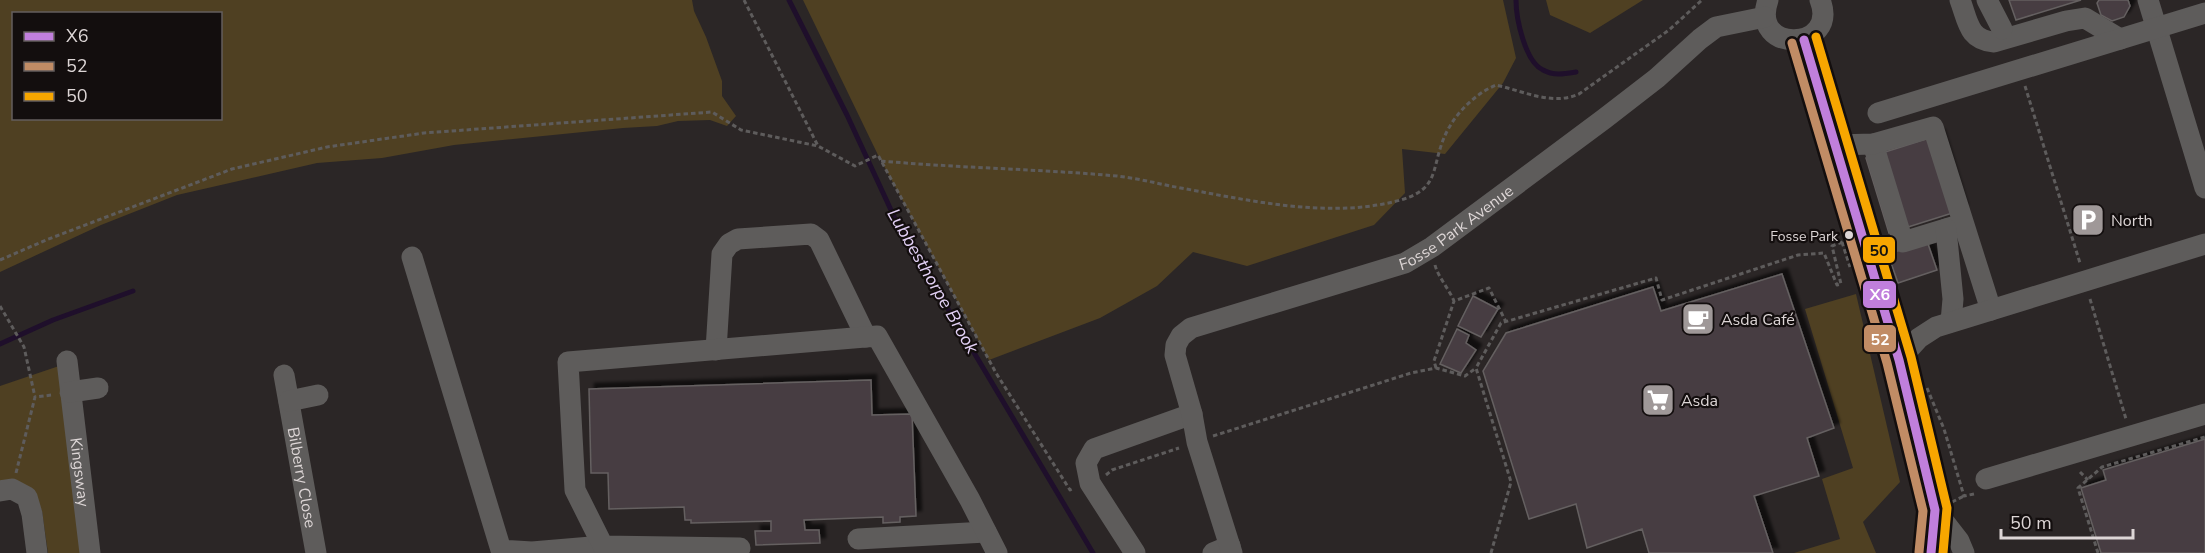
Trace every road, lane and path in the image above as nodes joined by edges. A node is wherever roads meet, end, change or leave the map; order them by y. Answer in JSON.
{"nodes":[{"id":1,"x":744,"y":0,"type":"edge"},
{"id":2,"x":1702,"y":0,"type":"edge"},
{"id":3,"x":1820,"y":0,"type":"edge"},
{"id":4,"x":1960,"y":0,"type":"edge"},
{"id":5,"x":1972,"y":0,"type":"edge"},
{"id":6,"x":1987,"y":0,"type":"edge"},
{"id":7,"x":2148,"y":0,"type":"edge"},
{"id":8,"x":1767,"y":8,"type":"edge"},
{"id":9,"x":2205,"y":13,"type":"edge"},
{"id":10,"x":2085,"y":18,"type":"junction"},
{"id":11,"x":2156,"y":28,"type":"junction"},
{"id":12,"x":2002,"y":29,"type":"junction"},
{"id":13,"x":2120,"y":39,"type":"junction"},
{"id":14,"x":1804,"y":40,"type":"junction"},
{"id":15,"x":1928,"y":98,"type":"junction"},
{"id":16,"x":1878,"y":113,"type":"dead end"},
{"id":17,"x":1933,"y":126,"type":"junction"},
{"id":18,"x":1874,"y":144,"type":"junction"},
{"id":19,"x":1836,"y":145,"type":"junction"},
{"id":20,"x":818,"y":146,"type":"junction"},
{"id":21,"x":881,"y":161,"type":"junction"},
{"id":22,"x":2204,"y":183,"type":"edge"},
{"id":23,"x":1954,"y":226,"type":"junction"},
{"id":24,"x":1862,"y":235,"type":"junction"},
{"id":25,"x":2205,"y":244,"type":"edge"},
{"id":26,"x":1432,"y":247,"type":"junction"},
{"id":27,"x":412,"y":257,"type":"dead end"},
{"id":28,"x":0,"y":260,"type":"edge"},
{"id":29,"x":1454,"y":301,"type":"junction"},
{"id":30,"x":0,"y":306,"type":"edge"},
{"id":31,"x":1990,"y":310,"type":"junction"},
{"id":32,"x":1506,"y":322,"type":"junction"},
{"id":33,"x":1951,"y":322,"type":"junction"},
{"id":34,"x":866,"y":338,"type":"junction"},
{"id":35,"x":716,"y":350,"type":"junction"},
{"id":36,"x":1899,"y":360,"type":"junction"},
{"id":37,"x":67,"y":361,"type":"dead end"},
{"id":38,"x":1436,"y":368,"type":"junction"},
{"id":39,"x":1476,"y":368,"type":"junction"},
{"id":40,"x":284,"y":375,"type":"dead end"},
{"id":41,"x":1926,"y":386,"type":"dead end"},
{"id":42,"x":98,"y":388,"type":"dead end"},
{"id":43,"x":70,"y":392,"type":"junction"},
{"id":44,"x":318,"y":395,"type":"dead end"},
{"id":45,"x":35,"y":397,"type":"junction"},
{"id":46,"x":289,"y":401,"type":"junction"},
{"id":47,"x":1192,"y":414,"type":"junction"},
{"id":48,"x":2205,"y":414,"type":"edge"},
{"id":49,"x":2205,"y":437,"type":"edge"},
{"id":50,"x":1197,"y":442,"type":"junction"},
{"id":51,"x":2080,"y":472,"type":"dead end"},
{"id":52,"x":2088,"y":480,"type":"junction"},
{"id":53,"x":1984,"y":485,"type":"joint"},
{"id":54,"x":1092,"y":487,"type":"junction"},
{"id":55,"x":6,"y":490,"type":"edge"},
{"id":56,"x":1935,"y":510,"type":"junction"},
{"id":57,"x":986,"y":532,"type":"junction"},
{"id":58,"x":858,"y":539,"type":"dead end"},
{"id":59,"x":740,"y":548,"type":"dead end"},
{"id":60,"x":603,"y":549,"type":"edge"},
{"id":61,"x":1225,"y":551,"type":"edge"},
{"id":62,"x":37,"y":553,"type":"edge"},
{"id":63,"x":90,"y":553,"type":"edge"},
{"id":64,"x":316,"y":553,"type":"edge"},
{"id":65,"x":997,"y":553,"type":"edge"},
{"id":66,"x":1136,"y":553,"type":"edge"},
{"id":67,"x":1491,"y":553,"type":"edge"},
{"id":68,"x":1931,"y":553,"type":"edge"},
{"id":69,"x":1964,"y":553,"type":"edge"},
{"id":70,"x":2098,"y":553,"type":"edge"}],
"edges":[{"from":1,"to":20,"type":"path"},
{"from":2,"to":21,"type":"path"},
{"from":3,"to":14,"type":"street"},
{"from":4,"to":10,"type":"street"},
{"from":5,"to":12,"type":"street"},
{"from":6,"to":12,"type":"street"},
{"from":7,"to":11,"type":"street"},
{"from":8,"to":14,"type":"street"},
{"from":8,"to":26,"type":"street","name":"Fosse Park Avenue"},
{"from":9,"to":11,"type":"street"},
{"from":10,"to":12,"type":"street"},
{"from":10,"to":13,"type":"street"},
{"from":11,"to":13,"type":"street"},
{"from":11,"to":22,"type":"street"},
{"from":13,"to":15,"type":"street"},
{"from":14,"to":19,"type":"street"},
{"from":15,"to":16,"type":"street"},
{"from":15,"to":17,"type":"street"},
{"from":17,"to":18,"type":"street"},
{"from":17,"to":23,"type":"street"},
{"from":18,"to":19,"type":"street"},
{"from":18,"to":23,"type":"street"},
{"from":19,"to":24,"type":"street"},
{"from":20,"to":21,"type":"path"},
{"from":20,"to":28,"type":"path"},
{"from":21,"to":54,"type":"path"},
{"from":23,"to":31,"type":"street"},
{"from":23,"to":33,"type":"street"},
{"from":24,"to":32,"type":"path"},
{"from":24,"to":36,"type":"street"},
{"from":25,"to":31,"type":"street"},
{"from":26,"to":29,"type":"path"},
{"from":26,"to":47,"type":"street","name":"Fosse Park Avenue"},
{"from":27,"to":60,"type":"street"},
{"from":29,"to":32,"type":"path"},
{"from":29,"to":38,"type":"path"},
{"from":30,"to":45,"type":"path"},
{"from":31,"to":33,"type":"street"},
{"from":32,"to":39,"type":"path"},
{"from":33,"to":36,"type":"street"},
{"from":34,"to":35,"type":"street"},
{"from":34,"to":35,"type":"street"},
{"from":34,"to":57,"type":"street"},
{"from":35,"to":60,"type":"street"},
{"from":36,"to":56,"type":"street"},
{"from":37,"to":43,"type":"street","name":"Kingsway"},
{"from":38,"to":39,"type":"path"},
{"from":38,"to":50,"type":"path"},
{"from":39,"to":67,"type":"path"},
{"from":40,"to":46,"type":"street","name":"Bilberry Close"},
{"from":41,"to":53,"type":"path"},
{"from":42,"to":43,"type":"street"},
{"from":43,"to":45,"type":"path"},
{"from":43,"to":63,"type":"street","name":"Kingsway"},
{"from":44,"to":46,"type":"street"},
{"from":45,"to":55,"type":"path"},
{"from":46,"to":64,"type":"street","name":"Bilberry Close"},
{"from":47,"to":50,"type":"street","name":"Fosse Park Avenue"},
{"from":47,"to":54,"type":"street"},
{"from":48,"to":53,"type":"street"},
{"from":49,"to":52,"type":"path"},
{"from":50,"to":54,"type":"path"},
{"from":50,"to":61,"type":"street","name":"Fosse Park Avenue"},
{"from":51,"to":52,"type":"path"},
{"from":52,"to":70,"type":"path"},
{"from":54,"to":66,"type":"street"},
{"from":55,"to":62,"type":"street"},
{"from":56,"to":68,"type":"street"},
{"from":56,"to":69,"type":"street"},
{"from":57,"to":58,"type":"street"},
{"from":57,"to":65,"type":"street"},
{"from":59,"to":60,"type":"street"}]}
